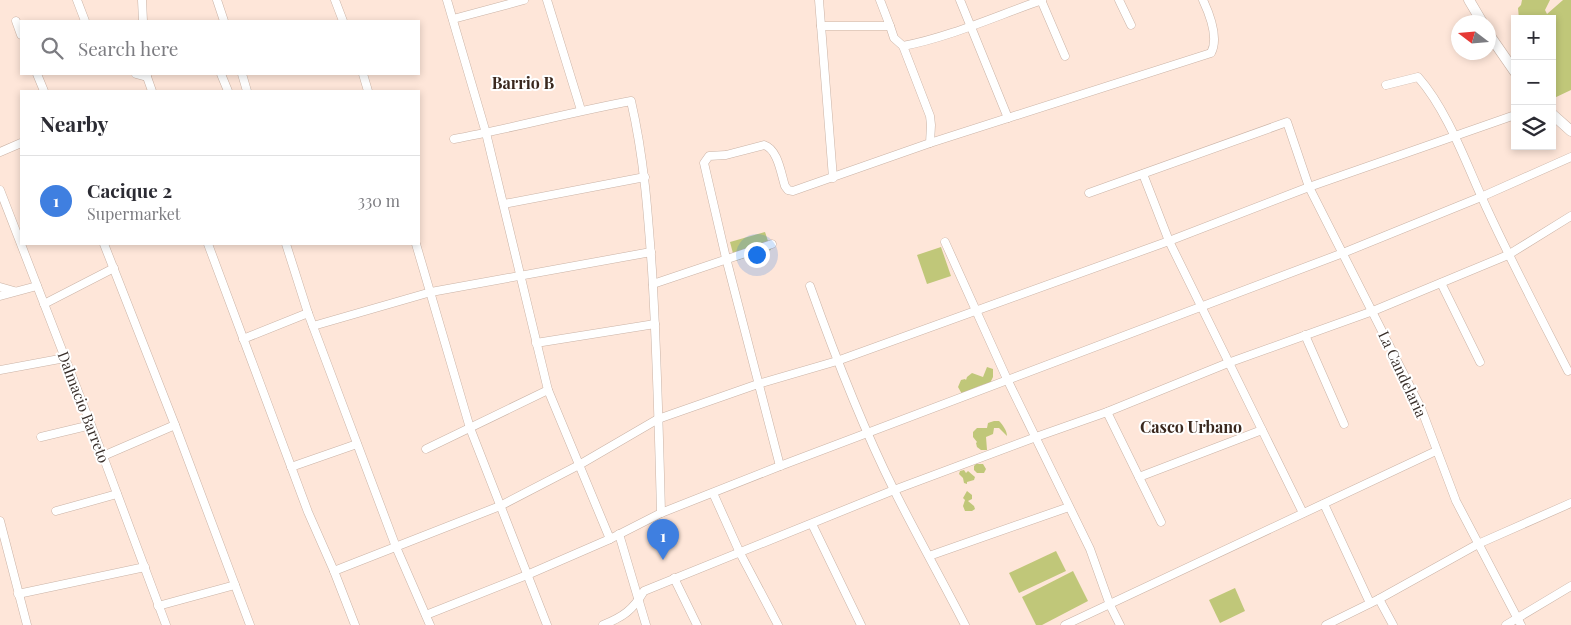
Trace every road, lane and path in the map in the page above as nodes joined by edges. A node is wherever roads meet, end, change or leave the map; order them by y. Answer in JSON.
{"nodes":[{"id":1,"x":77,"y":0,"type":"edge"},
{"id":2,"x":142,"y":0,"type":"edge"},
{"id":3,"x":217,"y":0,"type":"edge"},
{"id":4,"x":335,"y":0,"type":"edge"},
{"id":5,"x":447,"y":0,"type":"edge"},
{"id":6,"x":524,"y":0,"type":"edge"},
{"id":7,"x":547,"y":0,"type":"edge"},
{"id":8,"x":819,"y":0,"type":"edge"},
{"id":9,"x":880,"y":0,"type":"edge"},
{"id":10,"x":960,"y":0,"type":"edge"},
{"id":11,"x":1041,"y":0,"type":"edge"},
{"id":12,"x":1120,"y":0,"type":"edge"},
{"id":13,"x":1204,"y":0,"type":"edge"},
{"id":14,"x":1469,"y":0,"type":"edge"},
{"id":15,"x":1478,"y":15,"type":"edge"},
{"id":16,"x":453,"y":19,"type":"junction"},
{"id":17,"x":85,"y":20,"type":"edge"},
{"id":18,"x":143,"y":20,"type":"edge"},
{"id":19,"x":224,"y":20,"type":"edge"},
{"id":20,"x":343,"y":20,"type":"edge"},
{"id":21,"x":16,"y":21,"type":"dead end"},
{"id":22,"x":1131,"y":25,"type":"dead end"},
{"id":23,"x":821,"y":26,"type":"junction"},
{"id":24,"x":890,"y":26,"type":"junction"},
{"id":25,"x":970,"y":26,"type":"junction"},
{"id":26,"x":20,"y":32,"type":"edge"},
{"id":27,"x":1496,"y":45,"type":"edge"},
{"id":28,"x":903,"y":46,"type":"junction"},
{"id":29,"x":1065,"y":56,"type":"dead end"},
{"id":30,"x":1511,"y":66,"type":"edge"},
{"id":31,"x":37,"y":75,"type":"edge"},
{"id":32,"x":146,"y":75,"type":"edge"},
{"id":33,"x":221,"y":75,"type":"edge"},
{"id":34,"x":242,"y":75,"type":"edge"},
{"id":35,"x":363,"y":75,"type":"edge"},
{"id":36,"x":1386,"y":85,"type":"dead end"},
{"id":37,"x":44,"y":90,"type":"edge"},
{"id":38,"x":152,"y":90,"type":"edge"},
{"id":39,"x":228,"y":90,"type":"edge"},
{"id":40,"x":247,"y":90,"type":"edge"},
{"id":41,"x":368,"y":90,"type":"edge"},
{"id":42,"x":581,"y":110,"type":"junction"},
{"id":43,"x":1511,"y":116,"type":"edge"},
{"id":44,"x":1008,"y":118,"type":"junction"},
{"id":45,"x":1556,"y":118,"type":"edge"},
{"id":46,"x":1571,"y":131,"type":"edge"},
{"id":47,"x":486,"y":133,"type":"junction"},
{"id":48,"x":1455,"y":136,"type":"junction"},
{"id":49,"x":454,"y":139,"type":"dead end"},
{"id":50,"x":20,"y":143,"type":"edge"},
{"id":51,"x":930,"y":143,"type":"junction"},
{"id":52,"x":0,"y":152,"type":"edge"},
{"id":53,"x":1571,"y":157,"type":"edge"},
{"id":54,"x":1143,"y":174,"type":"junction"},
{"id":55,"x":645,"y":177,"type":"junction"},
{"id":56,"x":833,"y":178,"type":"junction"},
{"id":57,"x":1309,"y":187,"type":"junction"},
{"id":58,"x":0,"y":190,"type":"edge"},
{"id":59,"x":1089,"y":193,"type":"dead end"},
{"id":60,"x":1481,"y":197,"type":"junction"},
{"id":61,"x":504,"y":204,"type":"junction"},
{"id":62,"x":1570,"y":218,"type":"edge"},
{"id":63,"x":1169,"y":241,"type":"junction"},
{"id":64,"x":20,"y":242,"type":"edge"},
{"id":65,"x":945,"y":242,"type":"dead end"},
{"id":66,"x":772,"y":244,"type":"dead end"},
{"id":67,"x":21,"y":245,"type":"edge"},
{"id":68,"x":104,"y":245,"type":"edge"},
{"id":69,"x":208,"y":245,"type":"edge"},
{"id":70,"x":286,"y":245,"type":"edge"},
{"id":71,"x":416,"y":245,"type":"edge"},
{"id":72,"x":651,"y":252,"type":"junction"},
{"id":73,"x":1343,"y":253,"type":"junction"},
{"id":74,"x":1508,"y":255,"type":"junction"},
{"id":75,"x":726,"y":258,"type":"junction"},
{"id":76,"x":114,"y":268,"type":"junction"},
{"id":77,"x":521,"y":275,"type":"junction"},
{"id":78,"x":1441,"y":283,"type":"junction"},
{"id":79,"x":653,"y":284,"type":"junction"},
{"id":80,"x":37,"y":286,"type":"junction"},
{"id":81,"x":810,"y":286,"type":"dead end"},
{"id":82,"x":0,"y":288,"type":"edge"},
{"id":83,"x":16,"y":292,"type":"junction"},
{"id":84,"x":431,"y":292,"type":"junction"},
{"id":85,"x":0,"y":296,"type":"edge"},
{"id":86,"x":44,"y":304,"type":"junction"},
{"id":87,"x":1201,"y":306,"type":"junction"},
{"id":88,"x":975,"y":311,"type":"junction"},
{"id":89,"x":1373,"y":311,"type":"junction"},
{"id":90,"x":308,"y":313,"type":"junction"},
{"id":91,"x":655,"y":324,"type":"junction"},
{"id":92,"x":313,"y":326,"type":"junction"},
{"id":93,"x":1305,"y":335,"type":"junction"},
{"id":94,"x":243,"y":339,"type":"junction"},
{"id":95,"x":536,"y":343,"type":"junction"},
{"id":96,"x":65,"y":358,"type":"junction"},
{"id":97,"x":836,"y":361,"type":"junction"},
{"id":98,"x":1480,"y":362,"type":"dead end"},
{"id":99,"x":1228,"y":363,"type":"junction"},
{"id":100,"x":0,"y":370,"type":"edge"},
{"id":101,"x":1568,"y":371,"type":"dead end"},
{"id":102,"x":1007,"y":379,"type":"junction"},
{"id":103,"x":758,"y":384,"type":"junction"},
{"id":104,"x":548,"y":390,"type":"junction"},
{"id":105,"x":1108,"y":412,"type":"junction"},
{"id":106,"x":658,"y":419,"type":"junction"},
{"id":107,"x":1344,"y":424,"type":"dead end"},
{"id":108,"x":91,"y":425,"type":"junction"},
{"id":109,"x":175,"y":425,"type":"junction"},
{"id":110,"x":470,"y":428,"type":"junction"},
{"id":111,"x":1262,"y":430,"type":"junction"},
{"id":112,"x":868,"y":433,"type":"junction"},
{"id":113,"x":41,"y":437,"type":"dead end"},
{"id":114,"x":1036,"y":437,"type":"junction"},
{"id":115,"x":357,"y":444,"type":"junction"},
{"id":116,"x":426,"y":449,"type":"dead end"},
{"id":117,"x":1436,"y":451,"type":"junction"},
{"id":118,"x":103,"y":456,"type":"junction"},
{"id":119,"x":579,"y":465,"type":"junction"},
{"id":120,"x":780,"y":466,"type":"junction"},
{"id":121,"x":291,"y":468,"type":"junction"},
{"id":122,"x":1139,"y":477,"type":"junction"},
{"id":123,"x":894,"y":490,"type":"junction"},
{"id":124,"x":713,"y":493,"type":"junction"},
{"id":125,"x":117,"y":494,"type":"junction"},
{"id":126,"x":1571,"y":503,"type":"edge"},
{"id":127,"x":1324,"y":504,"type":"junction"},
{"id":128,"x":500,"y":506,"type":"junction"},
{"id":129,"x":1069,"y":507,"type":"junction"},
{"id":130,"x":56,"y":510,"type":"dead end"},
{"id":131,"x":661,"y":513,"type":"junction"},
{"id":132,"x":1303,"y":513,"type":"junction"},
{"id":133,"x":0,"y":521,"type":"edge"},
{"id":134,"x":1161,"y":522,"type":"dead end"},
{"id":135,"x":812,"y":524,"type":"junction"},
{"id":136,"x":619,"y":534,"type":"junction"},
{"id":137,"x":610,"y":539,"type":"junction"},
{"id":138,"x":1478,"y":544,"type":"junction"},
{"id":139,"x":396,"y":547,"type":"junction"},
{"id":140,"x":740,"y":552,"type":"junction"},
{"id":141,"x":929,"y":556,"type":"junction"},
{"id":142,"x":145,"y":567,"type":"junction"},
{"id":143,"x":334,"y":571,"type":"junction"},
{"id":144,"x":527,"y":575,"type":"junction"},
{"id":145,"x":674,"y":578,"type":"junction"},
{"id":146,"x":236,"y":586,"type":"junction"},
{"id":147,"x":1571,"y":586,"type":"edge"},
{"id":148,"x":18,"y":594,"type":"junction"},
{"id":149,"x":1379,"y":599,"type":"junction"},
{"id":150,"x":638,"y":601,"type":"junction"},
{"id":151,"x":1370,"y":603,"type":"junction"},
{"id":152,"x":1110,"y":605,"type":"junction"},
{"id":153,"x":158,"y":606,"type":"junction"},
{"id":154,"x":426,"y":615,"type":"junction"},
{"id":155,"x":1519,"y":622,"type":"edge"},
{"id":156,"x":27,"y":625,"type":"edge"},
{"id":157,"x":166,"y":625,"type":"edge"},
{"id":158,"x":250,"y":625,"type":"edge"},
{"id":159,"x":355,"y":625,"type":"edge"},
{"id":160,"x":430,"y":625,"type":"edge"},
{"id":161,"x":547,"y":625,"type":"edge"},
{"id":162,"x":603,"y":625,"type":"edge"},
{"id":163,"x":646,"y":625,"type":"edge"},
{"id":164,"x":696,"y":625,"type":"edge"},
{"id":165,"x":778,"y":625,"type":"edge"},
{"id":166,"x":861,"y":625,"type":"edge"},
{"id":167,"x":965,"y":625,"type":"edge"},
{"id":168,"x":1065,"y":625,"type":"edge"},
{"id":169,"x":1120,"y":625,"type":"edge"},
{"id":170,"x":1326,"y":625,"type":"edge"},
{"id":171,"x":1393,"y":625,"type":"edge"},
{"id":172,"x":1506,"y":625,"type":"edge"}],
"edges":[{"from":1,"to":17,"type":"street"},
{"from":2,"to":18,"type":"street"},
{"from":3,"to":19,"type":"street"},
{"from":4,"to":20,"type":"street"},
{"from":5,"to":16,"type":"street"},
{"from":6,"to":16,"type":"street"},
{"from":7,"to":42,"type":"street"},
{"from":8,"to":23,"type":"street"},
{"from":9,"to":24,"type":"street"},
{"from":10,"to":25,"type":"street"},
{"from":11,"to":25,"type":"street"},
{"from":11,"to":29,"type":"street"},
{"from":12,"to":22,"type":"street"},
{"from":13,"to":44,"type":"street"},
{"from":14,"to":15,"type":"main road"},
{"from":16,"to":47,"type":"street"},
{"from":21,"to":26,"type":"street"},
{"from":23,"to":24,"type":"street"},
{"from":23,"to":56,"type":"street"},
{"from":24,"to":28,"type":"street"},
{"from":25,"to":28,"type":"street"},
{"from":25,"to":44,"type":"street"},
{"from":27,"to":30,"type":"main road"},
{"from":28,"to":51,"type":"street"},
{"from":31,"to":37,"type":"street"},
{"from":32,"to":38,"type":"street"},
{"from":33,"to":39,"type":"street"},
{"from":34,"to":40,"type":"street"},
{"from":35,"to":41,"type":"street"},
{"from":36,"to":48,"type":"street"},
{"from":42,"to":47,"type":"street"},
{"from":42,"to":55,"type":"street"},
{"from":43,"to":48,"type":"street"},
{"from":44,"to":51,"type":"street"},
{"from":45,"to":46,"type":"main road"},
{"from":47,"to":49,"type":"street"},
{"from":47,"to":61,"type":"street"},
{"from":48,"to":57,"type":"street"},
{"from":48,"to":60,"type":"street"},
{"from":50,"to":52,"type":"street"},
{"from":51,"to":56,"type":"street"},
{"from":53,"to":60,"type":"street"},
{"from":54,"to":57,"type":"street","name":"La Candelaria"},
{"from":54,"to":59,"type":"street"},
{"from":54,"to":63,"type":"street"},
{"from":55,"to":61,"type":"street"},
{"from":55,"to":72,"type":"street"},
{"from":56,"to":75,"type":"street"},
{"from":57,"to":63,"type":"street"},
{"from":57,"to":73,"type":"street","name":"La Candelaria"},
{"from":58,"to":64,"type":"street","name":"Dalmacio Barreto"},
{"from":60,"to":73,"type":"street"},
{"from":60,"to":74,"type":"street"},
{"from":61,"to":77,"type":"street"},
{"from":62,"to":74,"type":"street"},
{"from":63,"to":87,"type":"street"},
{"from":63,"to":88,"type":"street"},
{"from":65,"to":88,"type":"street"},
{"from":66,"to":75,"type":"street"},
{"from":67,"to":80,"type":"street","name":"Dalmacio Barreto"},
{"from":68,"to":76,"type":"street"},
{"from":69,"to":94,"type":"street"},
{"from":70,"to":90,"type":"street"},
{"from":71,"to":84,"type":"street"},
{"from":72,"to":77,"type":"street"},
{"from":72,"to":79,"type":"street"},
{"from":73,"to":87,"type":"street"},
{"from":73,"to":89,"type":"street","name":"La Candelaria"},
{"from":74,"to":78,"type":"street"},
{"from":74,"to":101,"type":"street"},
{"from":75,"to":79,"type":"street"},
{"from":75,"to":103,"type":"street"},
{"from":76,"to":86,"type":"street"},
{"from":76,"to":109,"type":"street"},
{"from":77,"to":84,"type":"street"},
{"from":77,"to":95,"type":"street"},
{"from":78,"to":89,"type":"street"},
{"from":78,"to":98,"type":"street"},
{"from":79,"to":91,"type":"street"},
{"from":80,"to":83,"type":"street"},
{"from":80,"to":86,"type":"street","name":"Dalmacio Barreto"},
{"from":81,"to":97,"type":"street"},
{"from":82,"to":83,"type":"street"},
{"from":83,"to":85,"type":"street"},
{"from":84,"to":92,"type":"street"},
{"from":84,"to":110,"type":"street"},
{"from":86,"to":96,"type":"street","name":"Dalmacio Barreto"},
{"from":87,"to":99,"type":"street"},
{"from":87,"to":102,"type":"street"},
{"from":88,"to":97,"type":"street"},
{"from":88,"to":102,"type":"street"},
{"from":89,"to":93,"type":"street"},
{"from":89,"to":117,"type":"street","name":"La Candelaria"},
{"from":90,"to":92,"type":"street"},
{"from":90,"to":94,"type":"street"},
{"from":91,"to":95,"type":"street"},
{"from":91,"to":106,"type":"street"},
{"from":92,"to":115,"type":"street"},
{"from":93,"to":99,"type":"street"},
{"from":93,"to":107,"type":"street"},
{"from":94,"to":121,"type":"street"},
{"from":95,"to":104,"type":"street"},
{"from":96,"to":100,"type":"street"},
{"from":96,"to":108,"type":"street","name":"Dalmacio Barreto"},
{"from":97,"to":103,"type":"street"},
{"from":97,"to":112,"type":"street"},
{"from":99,"to":105,"type":"street"},
{"from":99,"to":111,"type":"street"},
{"from":102,"to":112,"type":"street"},
{"from":102,"to":114,"type":"street"},
{"from":103,"to":106,"type":"street"},
{"from":103,"to":120,"type":"street"},
{"from":104,"to":110,"type":"street"},
{"from":104,"to":119,"type":"street"},
{"from":105,"to":114,"type":"street"},
{"from":105,"to":122,"type":"street"},
{"from":106,"to":119,"type":"street"},
{"from":106,"to":131,"type":"street"},
{"from":108,"to":113,"type":"street"},
{"from":108,"to":118,"type":"street","name":"Dalmacio Barreto"},
{"from":109,"to":118,"type":"street"},
{"from":109,"to":146,"type":"street"},
{"from":110,"to":116,"type":"street"},
{"from":110,"to":128,"type":"street"},
{"from":111,"to":122,"type":"street"},
{"from":111,"to":132,"type":"street"},
{"from":112,"to":120,"type":"street"},
{"from":112,"to":123,"type":"street"},
{"from":114,"to":123,"type":"street"},
{"from":114,"to":129,"type":"street"},
{"from":115,"to":121,"type":"street"},
{"from":115,"to":139,"type":"street"},
{"from":117,"to":127,"type":"street"},
{"from":117,"to":138,"type":"street","name":"La Candelaria"},
{"from":118,"to":125,"type":"street","name":"Dalmacio Barreto"},
{"from":119,"to":128,"type":"street"},
{"from":119,"to":137,"type":"street"},
{"from":120,"to":124,"type":"street"},
{"from":121,"to":143,"type":"street"},
{"from":122,"to":134,"type":"street"},
{"from":123,"to":135,"type":"street"},
{"from":123,"to":141,"type":"street"},
{"from":124,"to":131,"type":"street"},
{"from":124,"to":140,"type":"street"},
{"from":125,"to":130,"type":"street"},
{"from":125,"to":142,"type":"street","name":"Dalmacio Barreto"},
{"from":126,"to":138,"type":"street"},
{"from":127,"to":132,"type":"street"},
{"from":127,"to":151,"type":"street"},
{"from":128,"to":139,"type":"street"},
{"from":128,"to":144,"type":"street"},
{"from":129,"to":141,"type":"street"},
{"from":129,"to":152,"type":"street"},
{"from":131,"to":136,"type":"street"},
{"from":132,"to":152,"type":"street"},
{"from":133,"to":148,"type":"street"},
{"from":135,"to":140,"type":"street"},
{"from":135,"to":166,"type":"street"},
{"from":136,"to":137,"type":"street"},
{"from":136,"to":150,"type":"street"},
{"from":137,"to":144,"type":"street"},
{"from":138,"to":149,"type":"street"},
{"from":138,"to":155,"type":"street","name":"La Candelaria"},
{"from":139,"to":143,"type":"street"},
{"from":139,"to":154,"type":"street"},
{"from":140,"to":145,"type":"street"},
{"from":140,"to":165,"type":"street"},
{"from":141,"to":167,"type":"street"},
{"from":142,"to":148,"type":"street"},
{"from":142,"to":153,"type":"street","name":"Dalmacio Barreto"},
{"from":143,"to":159,"type":"street"},
{"from":144,"to":154,"type":"street"},
{"from":144,"to":161,"type":"street"},
{"from":145,"to":150,"type":"street"},
{"from":145,"to":164,"type":"street"},
{"from":146,"to":153,"type":"street"},
{"from":146,"to":158,"type":"street"},
{"from":147,"to":155,"type":"street"},
{"from":148,"to":156,"type":"street"},
{"from":149,"to":151,"type":"street"},
{"from":149,"to":171,"type":"street"},
{"from":150,"to":162,"type":"street"},
{"from":150,"to":163,"type":"street"},
{"from":151,"to":170,"type":"street"},
{"from":152,"to":168,"type":"street"},
{"from":152,"to":169,"type":"street"},
{"from":153,"to":157,"type":"street","name":"Dalmacio Barreto"},
{"from":154,"to":160,"type":"street"},
{"from":155,"to":172,"type":"street"}]}
